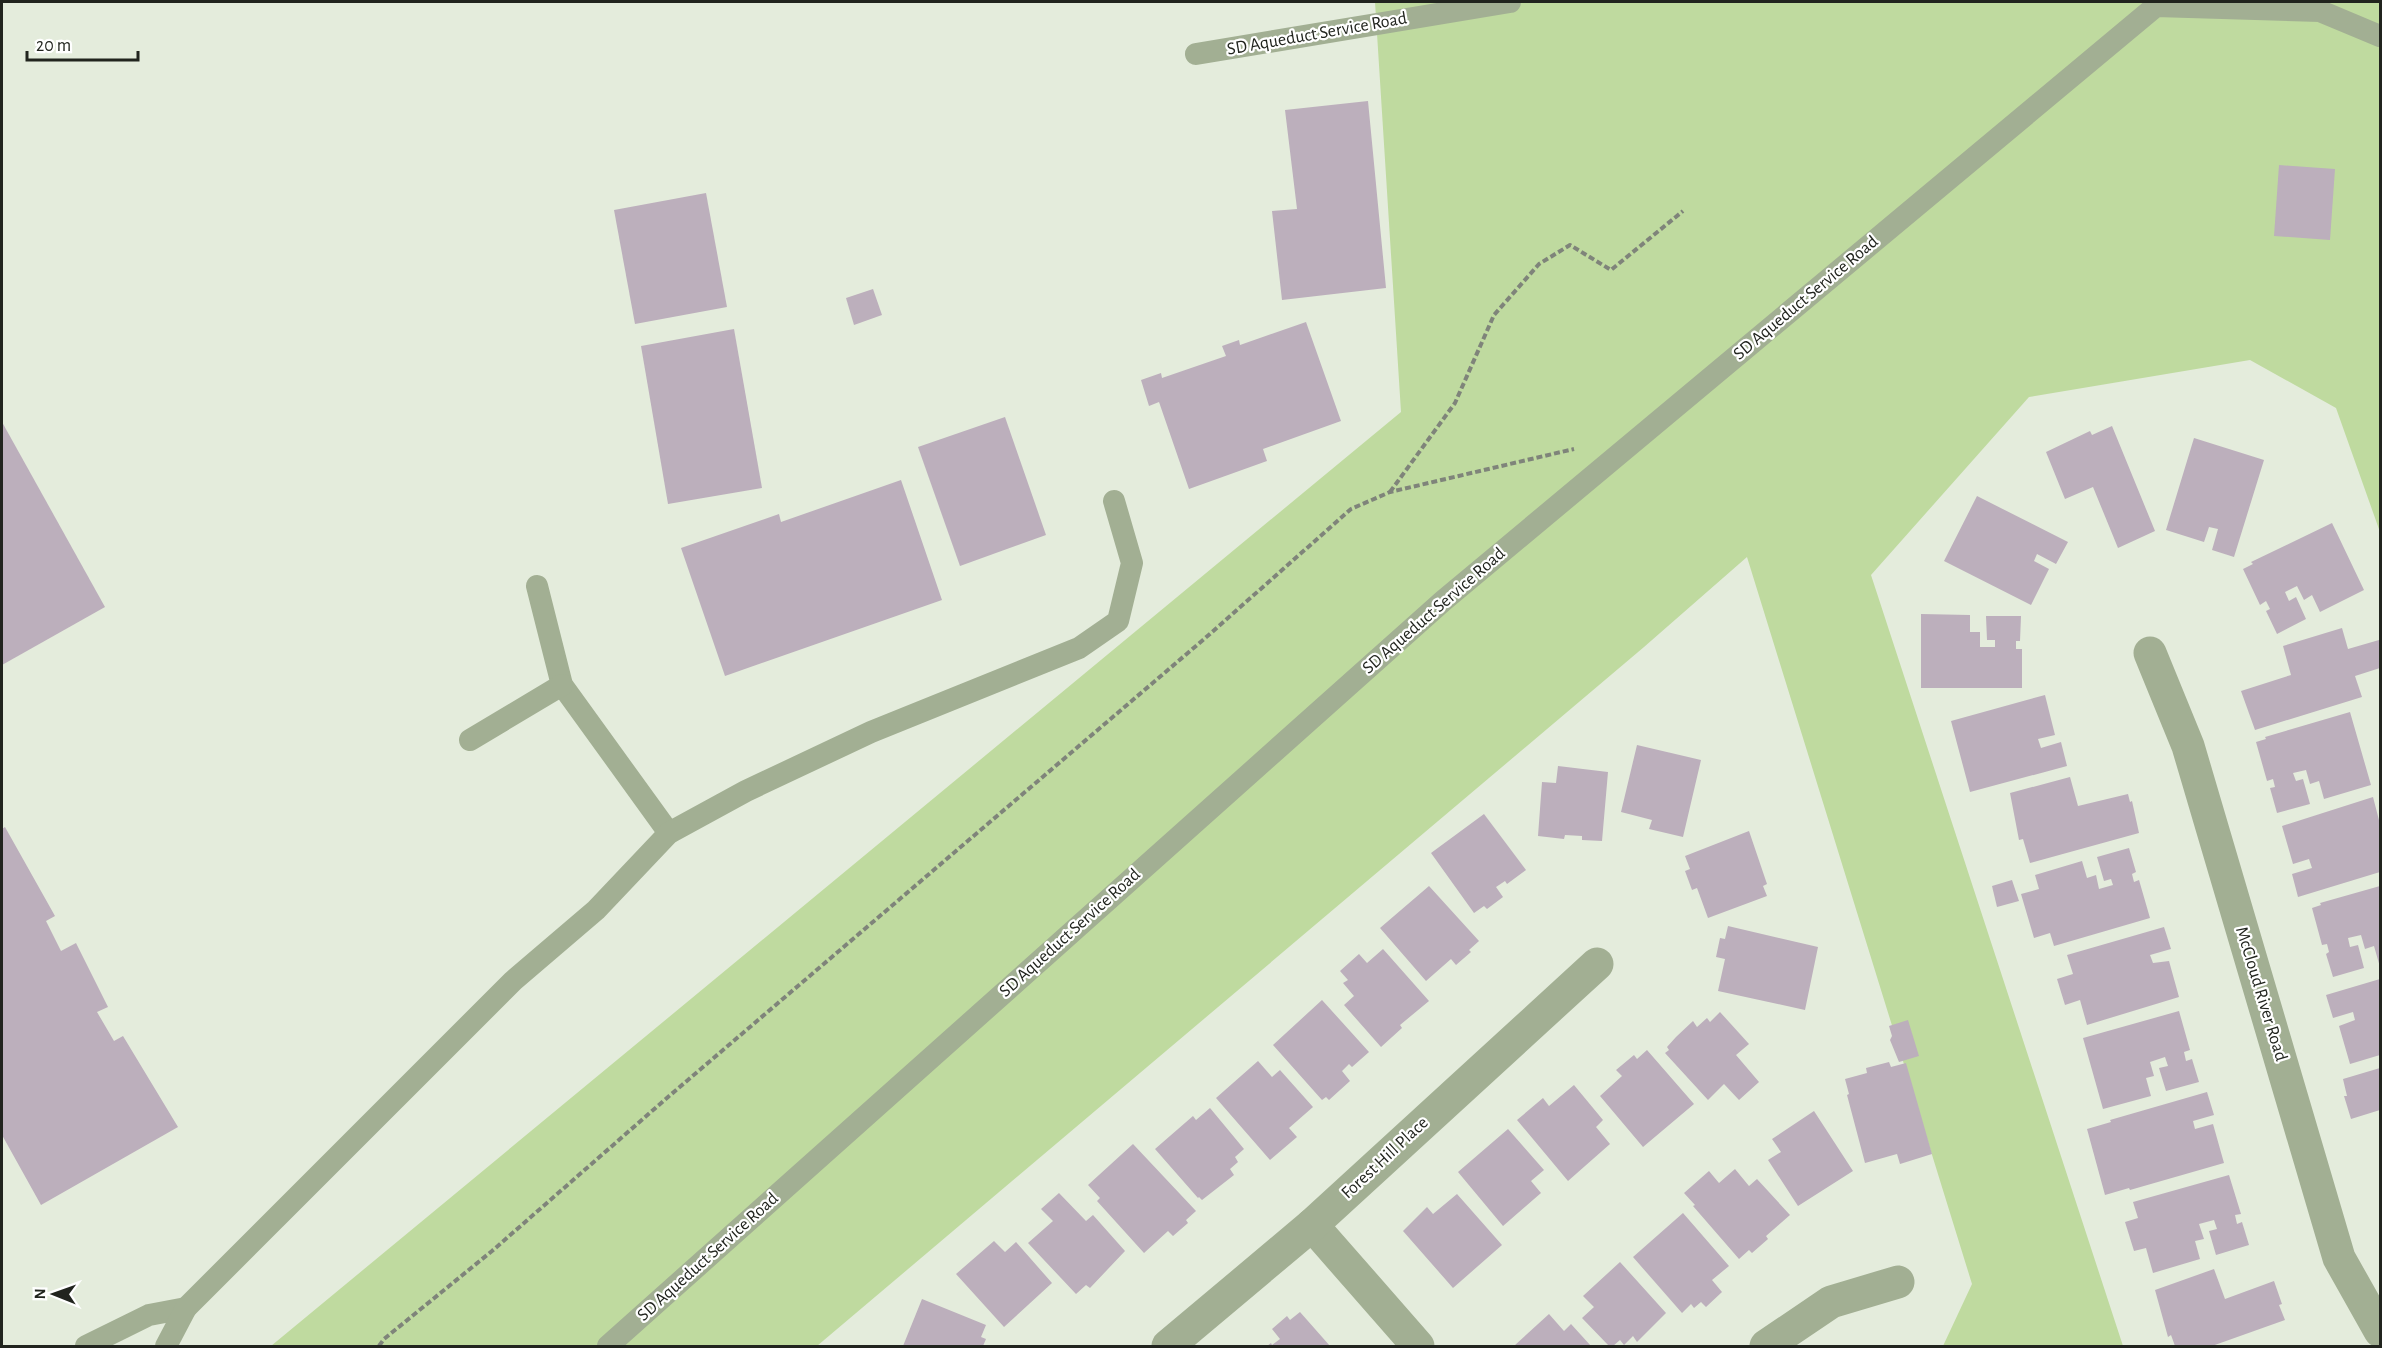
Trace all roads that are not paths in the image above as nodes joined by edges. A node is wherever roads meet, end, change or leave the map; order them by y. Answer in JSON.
{"nodes":[{"id":1,"x":1510,"y":2,"type":"edge"},
{"id":2,"x":2318,"y":6,"type":"edge"},
{"id":3,"x":2380,"y":36,"type":"edge"},
{"id":4,"x":1196,"y":54,"type":"dead end"},
{"id":5,"x":1114,"y":501,"type":"dead end"},
{"id":6,"x":537,"y":586,"type":"dead end"},
{"id":7,"x":2150,"y":653,"type":"dead end"},
{"id":8,"x":562,"y":686,"type":"junction"},
{"id":9,"x":470,"y":740,"type":"dead end"},
{"id":10,"x":669,"y":833,"type":"junction"},
{"id":11,"x":1597,"y":964,"type":"dead end"},
{"id":12,"x":1312,"y":1225,"type":"junction"},
{"id":13,"x":1898,"y":1282,"type":"dead end"},
{"id":14,"x":186,"y":1308,"type":"junction"},
{"id":15,"x":2380,"y":1331,"type":"edge"},
{"id":16,"x":86,"y":1347,"type":"edge"},
{"id":17,"x":166,"y":1347,"type":"edge"},
{"id":18,"x":608,"y":1347,"type":"edge"},
{"id":19,"x":1168,"y":1347,"type":"edge"},
{"id":20,"x":1418,"y":1347,"type":"edge"},
{"id":21,"x":1766,"y":1347,"type":"edge"}],
"edges":[{"from":1,"to":4,"type":"lane","name":"SD Aqueduct Service Road"},
{"from":2,"to":3,"type":"lane","name":"SD Aqueduct Service Road"},
{"from":2,"to":18,"type":"lane","name":"SD Aqueduct Service Road"},
{"from":5,"to":10,"type":"lane"},
{"from":6,"to":8,"type":"lane"},
{"from":7,"to":15,"type":"street","name":"McCloud River Road"},
{"from":8,"to":9,"type":"lane"},
{"from":8,"to":10,"type":"lane"},
{"from":10,"to":14,"type":"lane"},
{"from":11,"to":12,"type":"street","name":"Forest Hill Place"},
{"from":12,"to":19,"type":"street","name":"Forest Hill Place"},
{"from":12,"to":20,"type":"street"},
{"from":13,"to":21,"type":"street"},
{"from":14,"to":16,"type":"lane"},
{"from":14,"to":17,"type":"lane"}]}
